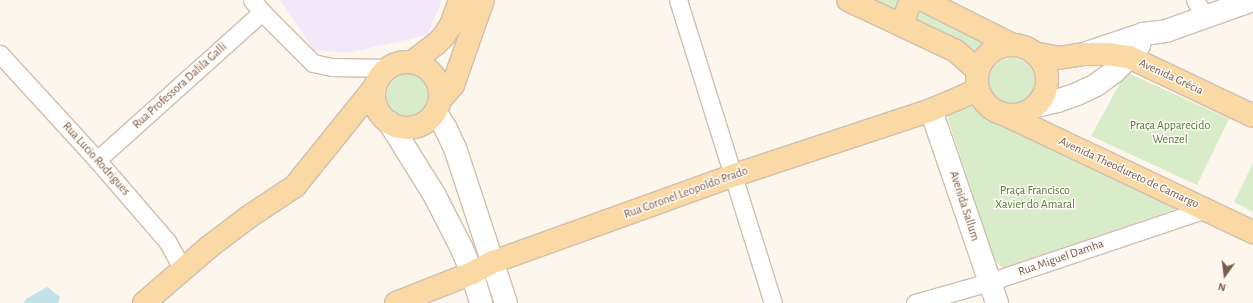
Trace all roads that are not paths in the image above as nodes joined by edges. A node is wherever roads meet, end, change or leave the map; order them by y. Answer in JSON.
{"nodes":[{"id":1,"x":460,"y":0,"type":"edge"},
{"id":2,"x":483,"y":0,"type":"edge"},
{"id":3,"x":678,"y":0,"type":"edge"},
{"id":4,"x":848,"y":0,"type":"edge"},
{"id":5,"x":913,"y":0,"type":"edge"},
{"id":6,"x":923,"y":0,"type":"edge"},
{"id":7,"x":1253,"y":0,"type":"edge"},
{"id":8,"x":257,"y":6,"type":"edge"},
{"id":9,"x":1200,"y":8,"type":"edge"},
{"id":10,"x":904,"y":26,"type":"junction"},
{"id":11,"x":1143,"y":34,"type":"junction"},
{"id":12,"x":1013,"y":45,"type":"junction"},
{"id":13,"x":1034,"y":53,"type":"junction"},
{"id":14,"x":0,"y":54,"type":"edge"},
{"id":15,"x":1085,"y":54,"type":"junction"},
{"id":16,"x":1129,"y":58,"type":"junction"},
{"id":17,"x":412,"y":62,"type":"junction"},
{"id":18,"x":388,"y":68,"type":"junction"},
{"id":19,"x":978,"y":81,"type":"junction"},
{"id":20,"x":374,"y":87,"type":"junction"},
{"id":21,"x":1036,"y":106,"type":"junction"},
{"id":22,"x":438,"y":107,"type":"junction"},
{"id":23,"x":931,"y":110,"type":"junction"},
{"id":24,"x":1004,"y":114,"type":"junction"},
{"id":25,"x":1253,"y":116,"type":"edge"},
{"id":26,"x":389,"y":122,"type":"junction"},
{"id":27,"x":97,"y":160,"type":"junction"},
{"id":28,"x":732,"y":176,"type":"junction"},
{"id":29,"x":1206,"y":209,"type":"junction"},
{"id":30,"x":1253,"y":232,"type":"edge"},
{"id":31,"x":493,"y":262,"type":"junction"},
{"id":32,"x":183,"y":270,"type":"junction"},
{"id":33,"x":472,"y":273,"type":"junction"},
{"id":34,"x":989,"y":282,"type":"junction"},
{"id":35,"x":144,"y":303,"type":"edge"},
{"id":36,"x":396,"y":303,"type":"edge"},
{"id":37,"x":481,"y":303,"type":"edge"},
{"id":38,"x":506,"y":303,"type":"edge"},
{"id":39,"x":773,"y":303,"type":"edge"},
{"id":40,"x":915,"y":303,"type":"edge"},
{"id":41,"x":997,"y":303,"type":"edge"}],
"edges":[{"from":1,"to":17,"type":"main road"},
{"from":2,"to":22,"type":"main road"},
{"from":3,"to":28,"type":"street"},
{"from":4,"to":10,"type":"main road"},
{"from":5,"to":10,"type":"main road"},
{"from":6,"to":12,"type":"main road"},
{"from":7,"to":9,"type":"street"},
{"from":8,"to":18,"type":"street"},
{"from":8,"to":27,"type":"street","name":"Rua Professora Dalila Galli"},
{"from":9,"to":11,"type":"street"},
{"from":10,"to":19,"type":"main road"},
{"from":11,"to":15,"type":"street"},
{"from":11,"to":16,"type":"street"},
{"from":12,"to":13,"type":"main road"},
{"from":12,"to":19,"type":"main road"},
{"from":13,"to":15,"type":"main road"},
{"from":13,"to":21,"type":"main road"},
{"from":14,"to":27,"type":"street","name":"Rua Lucio Rodrigues"},
{"from":15,"to":16,"type":"main road","name":"Avenida Grécia"},
{"from":16,"to":21,"type":"street"},
{"from":16,"to":25,"type":"main road","name":"Avenida Grécia"},
{"from":17,"to":18,"type":"main road"},
{"from":17,"to":22,"type":"main road"},
{"from":18,"to":20,"type":"main road"},
{"from":19,"to":23,"type":"main road","name":"Rua Coronel Leopoldo Prado"},
{"from":19,"to":24,"type":"main road"},
{"from":20,"to":26,"type":"main road"},
{"from":20,"to":32,"type":"main road"},
{"from":21,"to":24,"type":"main road"},
{"from":22,"to":26,"type":"main road"},
{"from":22,"to":31,"type":"street"},
{"from":23,"to":28,"type":"main road","name":"Rua Coronel Leopoldo Prado"},
{"from":23,"to":34,"type":"street","name":"Avenida Sallum"},
{"from":24,"to":29,"type":"main road","name":"Avenida Theodureto de Camargo"},
{"from":26,"to":33,"type":"street"},
{"from":27,"to":32,"type":"street","name":"Rua Lucio Rodrigues"},
{"from":28,"to":31,"type":"main road","name":"Rua Coronel Leopoldo Prado"},
{"from":28,"to":39,"type":"street"},
{"from":29,"to":30,"type":"main road","name":"Avenida Theodureto de Camargo"},
{"from":29,"to":34,"type":"street","name":"Rua Miguel Damha"},
{"from":31,"to":33,"type":"main road","name":"Rua Coronel Leopoldo Prado"},
{"from":31,"to":38,"type":"street"},
{"from":32,"to":35,"type":"main road"},
{"from":33,"to":36,"type":"main road","name":"Rua Coronel Leopoldo Prado"},
{"from":33,"to":37,"type":"street"},
{"from":34,"to":40,"type":"street","name":"Rua Miguel Damha"},
{"from":34,"to":41,"type":"street","name":"Avenida Sallum"}]}
